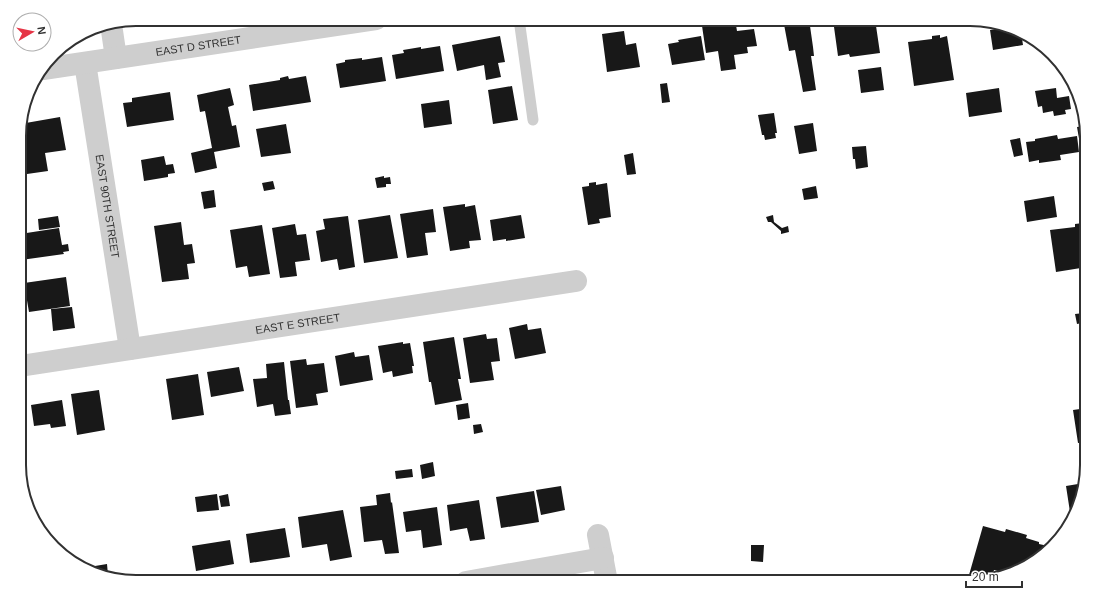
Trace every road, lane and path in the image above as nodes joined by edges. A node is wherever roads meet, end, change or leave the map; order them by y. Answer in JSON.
{"nodes":[{"id":1,"x":329,"y":26,"type":"edge"},
{"id":2,"x":520,"y":26,"type":"edge"},
{"id":3,"x":112,"y":29,"type":"edge"},
{"id":4,"x":116,"y":58,"type":"junction"},
{"id":5,"x":85,"y":63,"type":"junction"},
{"id":6,"x":50,"y":68,"type":"edge"},
{"id":7,"x":534,"y":120,"type":"dead end"},
{"id":8,"x":576,"y":281,"type":"dead end"},
{"id":9,"x":130,"y":349,"type":"junction"},
{"id":10,"x":26,"y":365,"type":"edge"},
{"id":11,"x":598,"y":535,"type":"dead end"},
{"id":12,"x":602,"y":558,"type":"junction"},
{"id":13,"x":506,"y":575,"type":"edge"},
{"id":14,"x":606,"y":575,"type":"edge"}],
"edges":[{"from":1,"to":4,"type":"street","name":"EAST D STREET"},
{"from":2,"to":7,"type":"lane"},
{"from":3,"to":4,"type":"street"},
{"from":4,"to":5,"type":"street","name":"EAST D STREET"},
{"from":5,"to":6,"type":"street","name":"EAST D STREET"},
{"from":5,"to":9,"type":"street","name":"EAST 90TH STREET"},
{"from":8,"to":9,"type":"street","name":"EAST E STREET"},
{"from":9,"to":10,"type":"street","name":"EAST E STREET"},
{"from":11,"to":12,"type":"street"},
{"from":12,"to":13,"type":"street"},
{"from":12,"to":14,"type":"street"}]}
